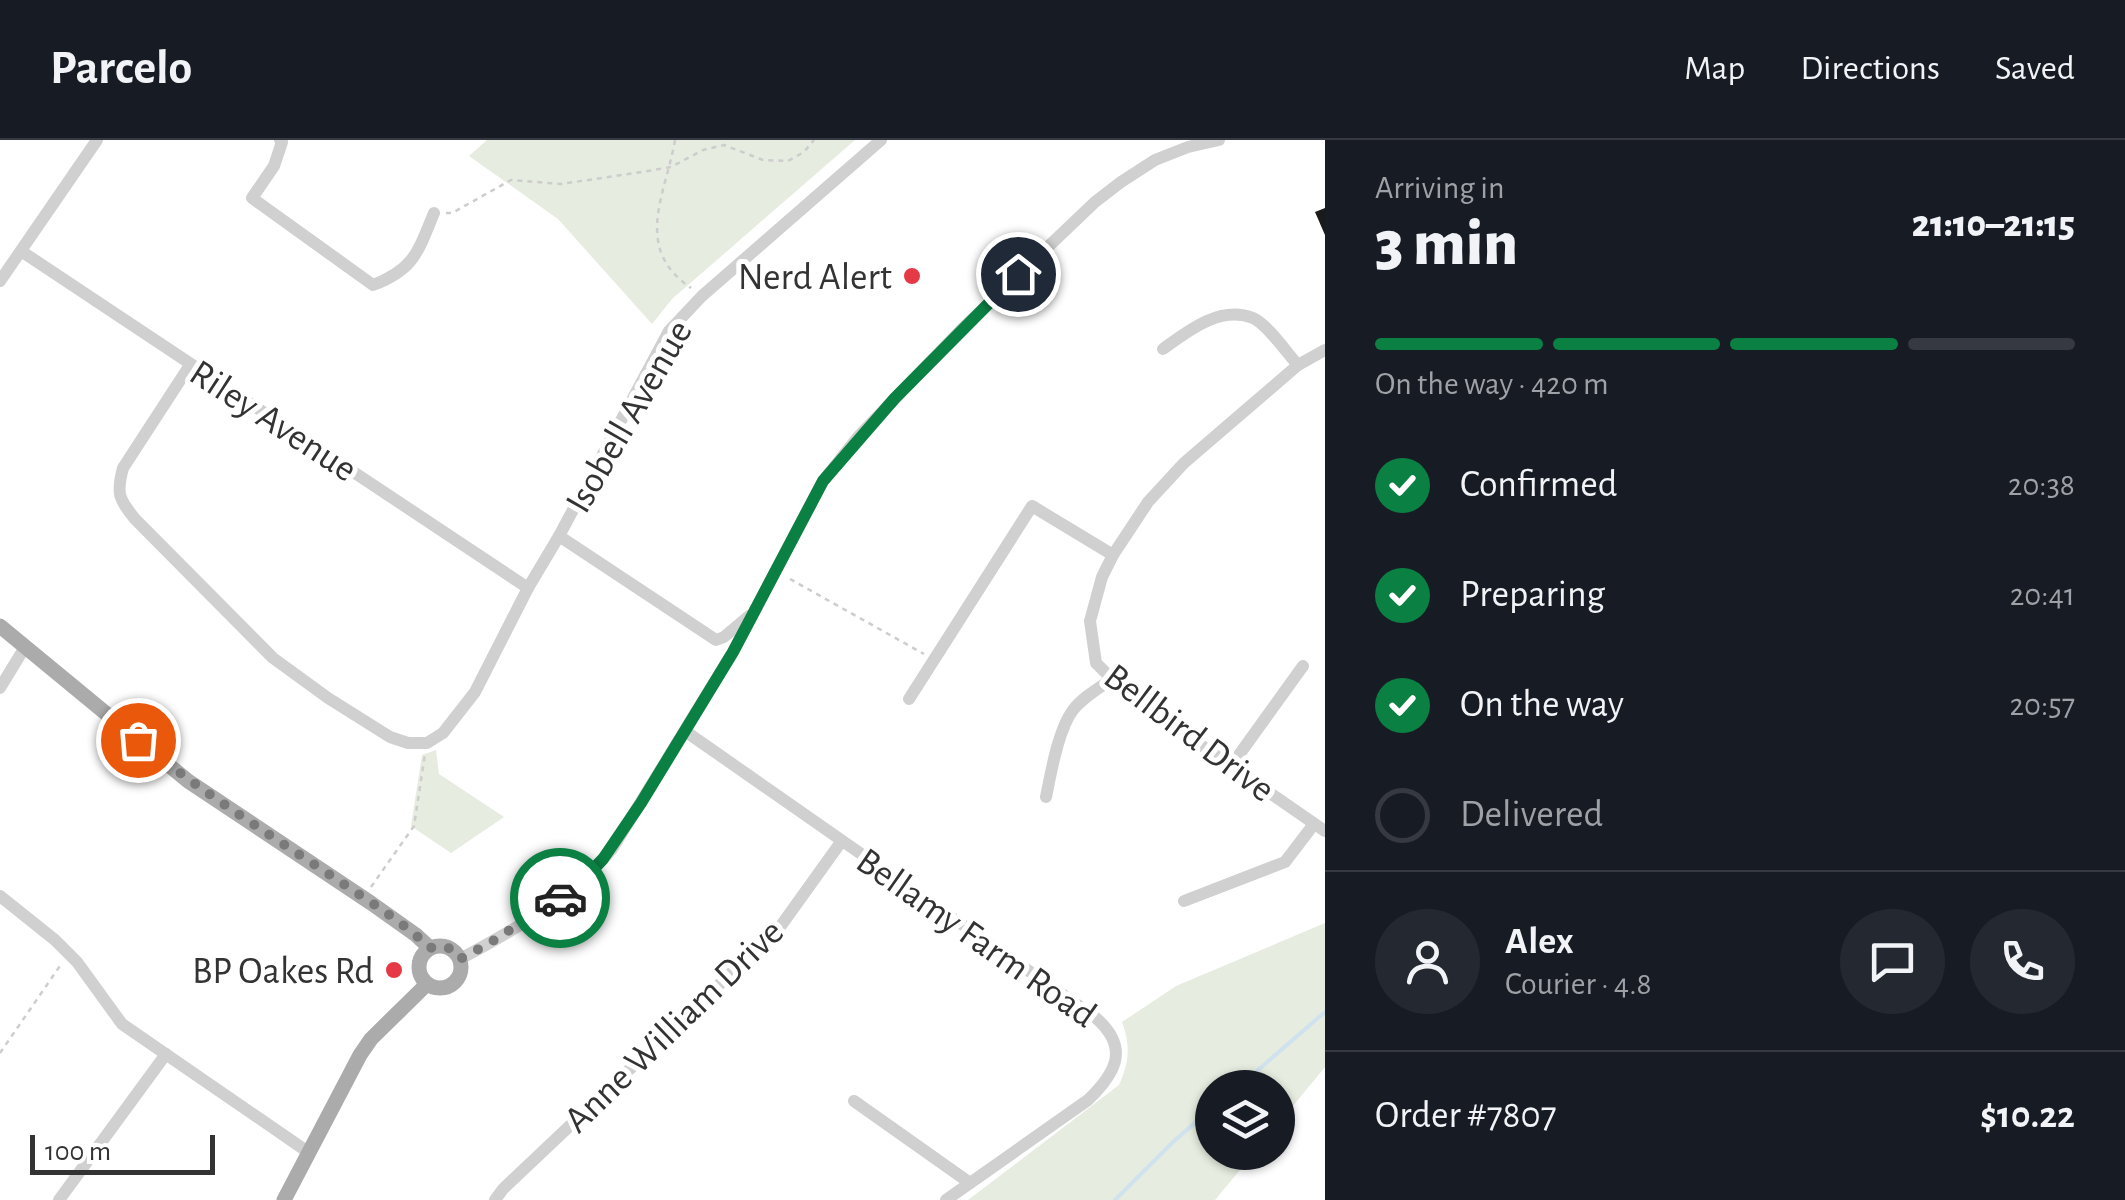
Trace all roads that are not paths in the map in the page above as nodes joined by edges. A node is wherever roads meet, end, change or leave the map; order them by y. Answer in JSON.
{"nodes":[{"id":1,"x":97,"y":140,"type":"edge"},
{"id":2,"x":280,"y":140,"type":"edge"},
{"id":3,"x":881,"y":140,"type":"edge"},
{"id":4,"x":1219,"y":140,"type":"edge"},
{"id":5,"x":434,"y":213,"type":"road end"},
{"id":6,"x":21,"y":251,"type":"junction"},
{"id":7,"x":0,"y":281,"type":"edge"},
{"id":8,"x":1164,"y":348,"type":"dead end"},
{"id":9,"x":1325,"y":350,"type":"edge"},
{"id":10,"x":190,"y":365,"type":"junction"},
{"id":11,"x":1298,"y":365,"type":"junction"},
{"id":12,"x":559,"y":536,"type":"junction"},
{"id":13,"x":1113,"y":555,"type":"junction"},
{"id":14,"x":528,"y":588,"type":"junction"},
{"id":15,"x":755,"y":612,"type":"junction"},
{"id":16,"x":0,"y":626,"type":"edge"},
{"id":17,"x":25,"y":647,"type":"junction"},
{"id":18,"x":1302,"y":666,"type":"dead end"},
{"id":19,"x":1112,"y":679,"type":"junction"},
{"id":20,"x":0,"y":688,"type":"edge"},
{"id":21,"x":908,"y":699,"type":"dead end"},
{"id":22,"x":685,"y":731,"type":"junction"},
{"id":23,"x":1231,"y":766,"type":"junction"},
{"id":24,"x":1046,"y":797,"type":"dead end"},
{"id":25,"x":1320,"y":827,"type":"edge"},
{"id":26,"x":841,"y":842,"type":"junction"},
{"id":27,"x":0,"y":896,"type":"edge"},
{"id":28,"x":1184,"y":901,"type":"dead end"},
{"id":29,"x":430,"y":948,"type":"junction"},
{"id":30,"x":460,"y":959,"type":"junction"},
{"id":31,"x":428,"y":984,"type":"junction"},
{"id":32,"x":166,"y":1054,"type":"junction"},
{"id":33,"x":854,"y":1102,"type":"dead end"},
{"id":34,"x":308,"y":1152,"type":"junction"},
{"id":35,"x":970,"y":1183,"type":"junction"},
{"id":36,"x":59,"y":1200,"type":"edge"},
{"id":37,"x":284,"y":1200,"type":"edge"},
{"id":38,"x":495,"y":1200,"type":"edge"},
{"id":39,"x":946,"y":1200,"type":"edge"}],
"edges":[{"from":1,"to":6,"type":"street"},
{"from":2,"to":5,"type":"street"},
{"from":3,"to":12,"type":"street","name":"Isobell Avenue"},
{"from":4,"to":15,"type":"street"},
{"from":6,"to":7,"type":"street"},
{"from":6,"to":10,"type":"street","name":"Riley Avenue"},
{"from":8,"to":11,"type":"street"},
{"from":9,"to":11,"type":"street","name":"Bellbird Drive"},
{"from":10,"to":14,"type":"street","name":"Riley Avenue"},
{"from":10,"to":14,"type":"street","name":"Isobell Avenue"},
{"from":11,"to":13,"type":"street","name":"Bellbird Drive"},
{"from":12,"to":14,"type":"street","name":"Isobell Avenue"},
{"from":12,"to":15,"type":"street"},
{"from":13,"to":19,"type":"street","name":"Bellbird Drive"},
{"from":13,"to":21,"type":"street"},
{"from":15,"to":22,"type":"street"},
{"from":16,"to":17,"type":"main road"},
{"from":17,"to":20,"type":"street"},
{"from":17,"to":29,"type":"main road"},
{"from":18,"to":23,"type":"street"},
{"from":19,"to":23,"type":"street","name":"Bellbird Drive"},
{"from":19,"to":24,"type":"street"},
{"from":22,"to":26,"type":"street","name":"Bellamy Farm Road"},
{"from":22,"to":30,"type":"street"},
{"from":23,"to":25,"type":"street","name":"Bellbird Drive"},
{"from":25,"to":28,"type":"street"},
{"from":26,"to":35,"type":"street","name":"Bellamy Farm Road"},
{"from":26,"to":38,"type":"street","name":"Anne William Drive"},
{"from":27,"to":32,"type":"street"},
{"from":29,"to":30,"type":"main road"},
{"from":29,"to":31,"type":"main road"},
{"from":30,"to":31,"type":"main road"},
{"from":31,"to":34,"type":"main road"},
{"from":32,"to":34,"type":"street"},
{"from":32,"to":36,"type":"street"},
{"from":33,"to":35,"type":"street"},
{"from":34,"to":37,"type":"main road"},
{"from":35,"to":39,"type":"street","name":"Bellamy Farm Road"}]}
